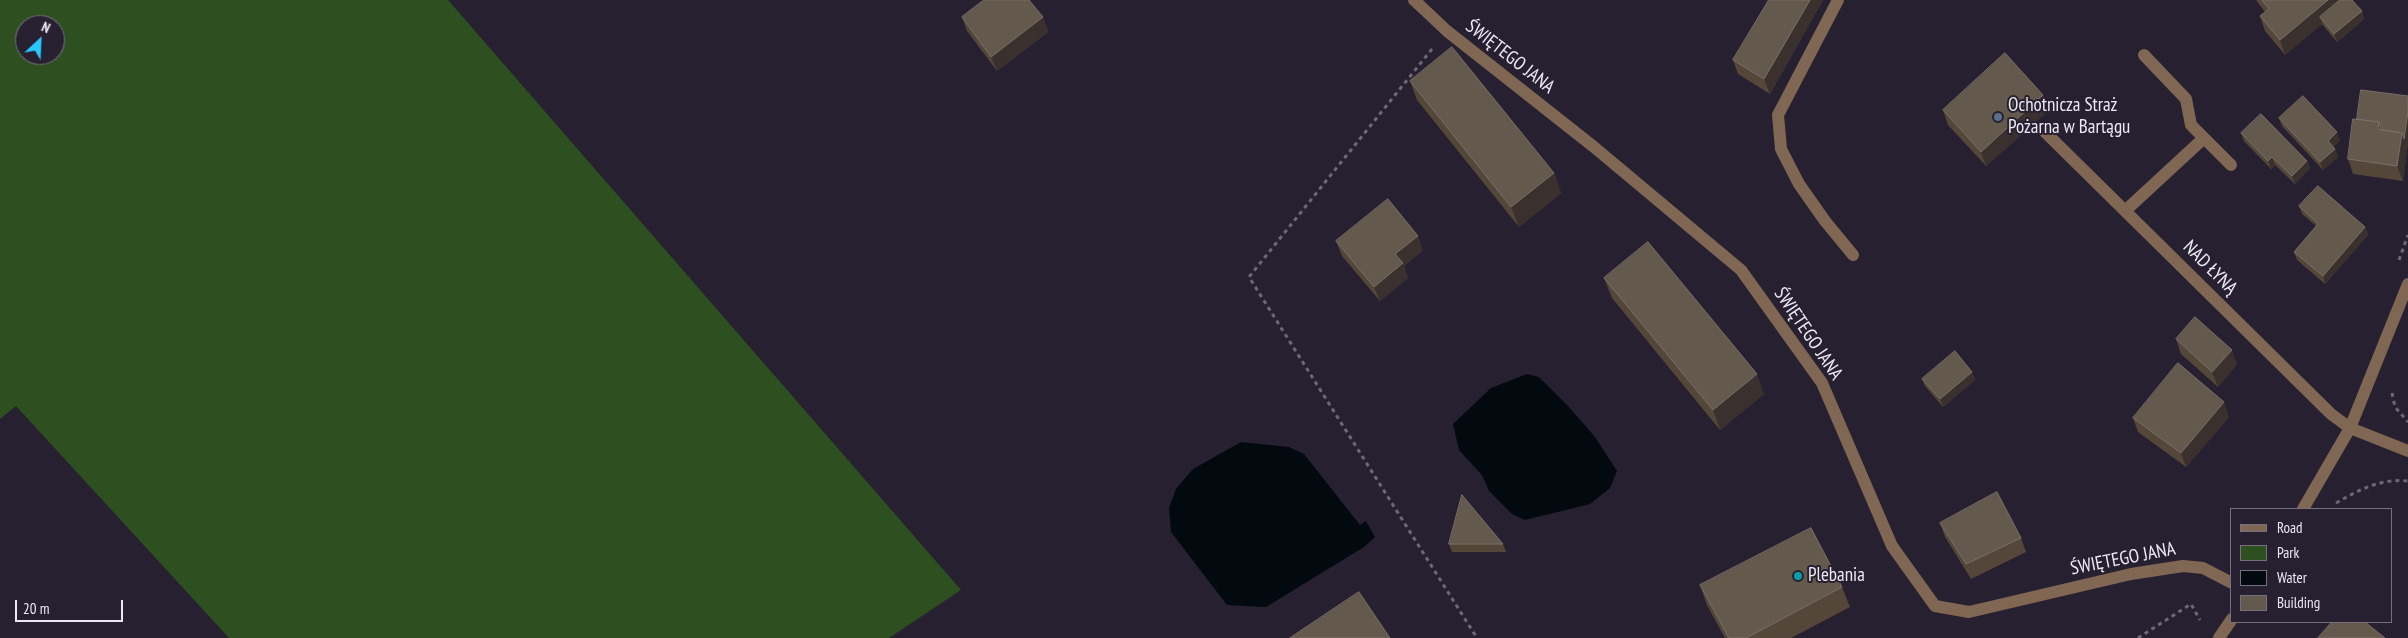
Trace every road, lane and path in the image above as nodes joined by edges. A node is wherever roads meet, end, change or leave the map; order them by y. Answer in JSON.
{"nodes":[{"id":1,"x":1414,"y":0,"type":"edge"},
{"id":2,"x":1838,"y":0,"type":"edge"},
{"id":3,"x":1447,"y":31,"type":"junction"},
{"id":4,"x":2144,"y":55,"type":"dead end"},
{"id":5,"x":2045,"y":132,"type":"dead end"},
{"id":6,"x":2204,"y":138,"type":"junction"},
{"id":7,"x":2231,"y":165,"type":"dead end"},
{"id":8,"x":2125,"y":211,"type":"junction"},
{"id":9,"x":1853,"y":255,"type":"dead end"},
{"id":10,"x":2408,"y":284,"type":"edge"},
{"id":11,"x":2350,"y":428,"type":"junction"},
{"id":12,"x":2408,"y":451,"type":"edge"},
{"id":13,"x":2408,"y":481,"type":"edge"},
{"id":14,"x":2334,"y":504,"type":"dead end"},
{"id":15,"x":2304,"y":508,"type":"edge"},
{"id":16,"x":2230,"y":582,"type":"edge"},
{"id":17,"x":2191,"y":604,"type":"dead end"},
{"id":18,"x":2230,"y":622,"type":"edge"},
{"id":19,"x":1477,"y":638,"type":"edge"},
{"id":20,"x":2138,"y":638,"type":"edge"},
{"id":21,"x":2219,"y":638,"type":"edge"}],
"edges":[{"from":1,"to":3,"type":"street","name":"ŚWIĘTEGO JANA"},
{"from":2,"to":9,"type":"street"},
{"from":3,"to":16,"type":"street","name":"ŚWIĘTEGO JANA"},
{"from":3,"to":19,"type":"path"},
{"from":4,"to":6,"type":"street"},
{"from":5,"to":8,"type":"street","name":"NAD ŁYNĄ"},
{"from":6,"to":7,"type":"street"},
{"from":6,"to":8,"type":"street"},
{"from":8,"to":11,"type":"street","name":"NAD ŁYNĄ"},
{"from":10,"to":11,"type":"street"},
{"from":11,"to":12,"type":"street","name":"NAD ŁYNĄ"},
{"from":11,"to":15,"type":"street"},
{"from":13,"to":14,"type":"path"},
{"from":17,"to":20,"type":"path"},
{"from":18,"to":21,"type":"street"}]}
